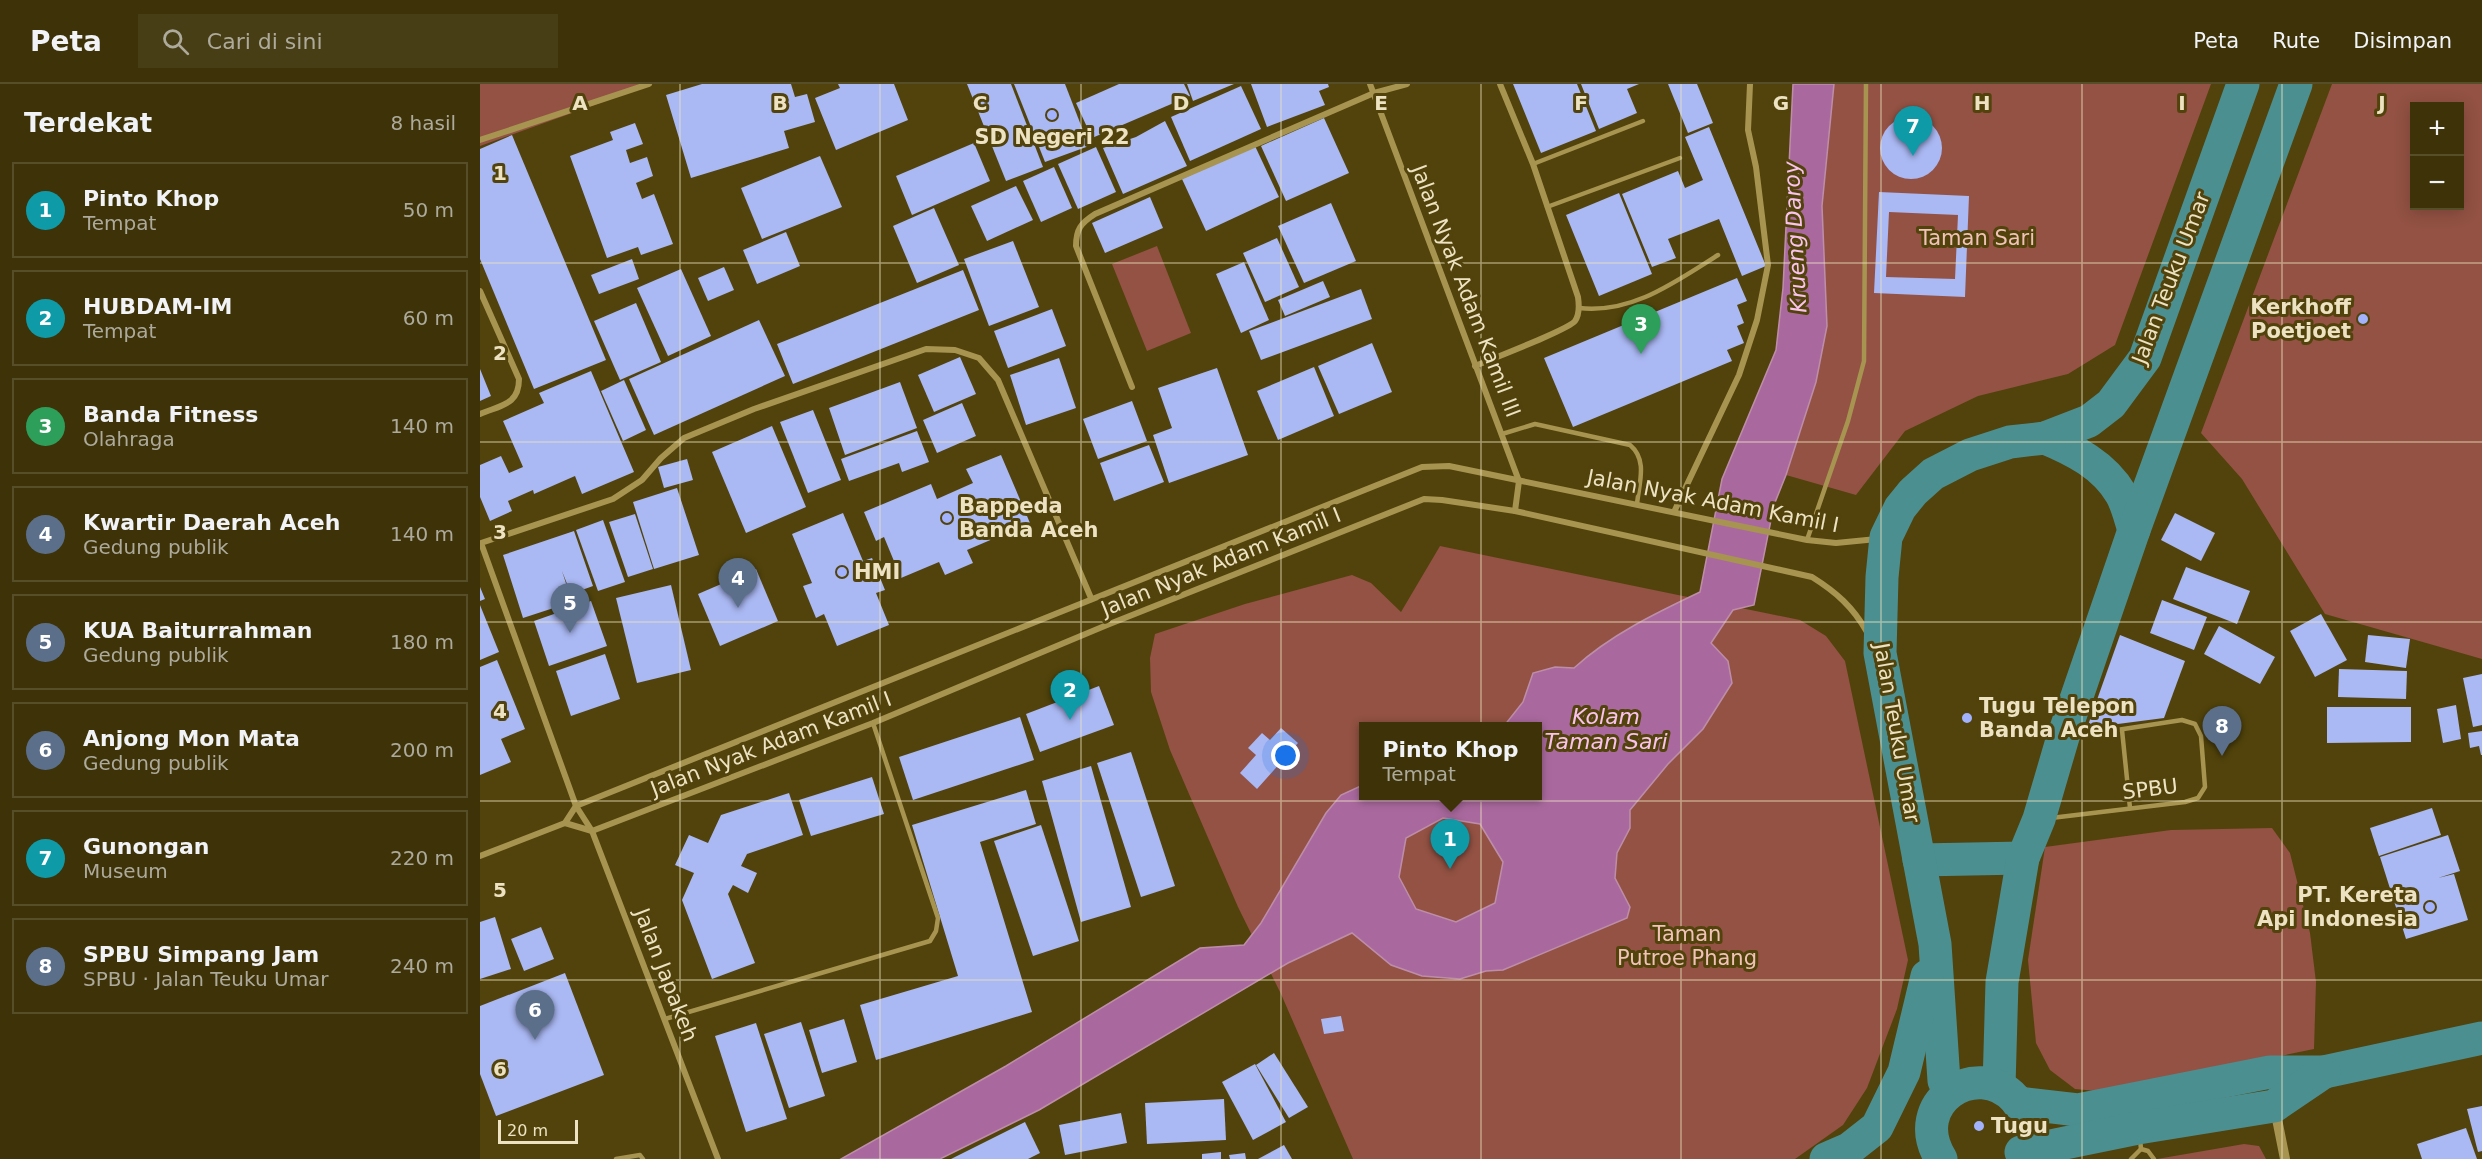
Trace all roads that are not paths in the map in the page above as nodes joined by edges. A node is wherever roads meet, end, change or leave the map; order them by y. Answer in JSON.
{"nodes":[{"id":1,"x":649,"y":84,"type":"edge"},
{"id":2,"x":1370,"y":84,"type":"edge"},
{"id":3,"x":1407,"y":84,"type":"edge"},
{"id":4,"x":1500,"y":84,"type":"edge"},
{"id":5,"x":1750,"y":84,"type":"edge"},
{"id":6,"x":1866,"y":84,"type":"edge"},
{"id":7,"x":2243,"y":84,"type":"edge"},
{"id":8,"x":2296,"y":84,"type":"edge"},
{"id":9,"x":1374,"y":93,"type":"junction"},
{"id":10,"x":1643,"y":121,"type":"dead end"},
{"id":11,"x":480,"y":140,"type":"edge"},
{"id":12,"x":1680,"y":158,"type":"dead end"},
{"id":13,"x":1533,"y":164,"type":"junction"},
{"id":14,"x":1547,"y":207,"type":"junction"},
{"id":15,"x":1718,"y":255,"type":"dead end"},
{"id":16,"x":480,"y":291,"type":"edge"},
{"id":17,"x":1579,"y":308,"type":"junction"},
{"id":18,"x":1475,"y":366,"type":"junction"},
{"id":19,"x":1131,"y":387,"type":"dead end"},
{"id":20,"x":480,"y":414,"type":"edge"},
{"id":21,"x":1502,"y":434,"type":"junction"},
{"id":22,"x":2045,"y":438,"type":"junction"},
{"id":23,"x":1519,"y":481,"type":"junction"},
{"id":24,"x":1636,"y":504,"type":"junction"},
{"id":25,"x":1515,"y":511,"type":"junction"},
{"id":26,"x":1674,"y":512,"type":"junction"},
{"id":27,"x":2134,"y":530,"type":"junction"},
{"id":28,"x":1886,"y":537,"type":"junction"},
{"id":29,"x":1807,"y":540,"type":"junction"},
{"id":30,"x":480,"y":542,"type":"edge"},
{"id":31,"x":1091,"y":598,"type":"junction"},
{"id":32,"x":1880,"y":653,"type":"junction"},
{"id":33,"x":873,"y":723,"type":"junction"},
{"id":34,"x":2122,"y":730,"type":"junction"},
{"id":35,"x":2063,"y":737,"type":"junction"},
{"id":36,"x":576,"y":806,"type":"junction"},
{"id":37,"x":2130,"y":808,"type":"junction"},
{"id":38,"x":2039,"y":819,"type":"junction"},
{"id":39,"x":565,"y":822,"type":"junction"},
{"id":40,"x":592,"y":831,"type":"junction"},
{"id":41,"x":480,"y":856,"type":"edge"},
{"id":42,"x":2023,"y":858,"type":"junction"},
{"id":43,"x":1919,"y":860,"type":"junction"},
{"id":44,"x":1935,"y":944,"type":"junction"},
{"id":45,"x":665,"y":1019,"type":"junction"},
{"id":46,"x":2482,"y":1038,"type":"edge"},
{"id":47,"x":1944,"y":1081,"type":"dead end"},
{"id":48,"x":2272,"y":1089,"type":"junction"},
{"id":49,"x":2009,"y":1095,"type":"junction"},
{"id":50,"x":2140,"y":1138,"type":"junction"},
{"id":51,"x":2018,"y":1155,"type":"edge"},
{"id":52,"x":616,"y":1159,"type":"edge"},
{"id":53,"x":643,"y":1159,"type":"edge"},
{"id":54,"x":718,"y":1159,"type":"edge"},
{"id":55,"x":1826,"y":1159,"type":"edge"},
{"id":56,"x":1941,"y":1159,"type":"edge"},
{"id":57,"x":2131,"y":1159,"type":"edge"},
{"id":58,"x":2154,"y":1159,"type":"edge"},
{"id":59,"x":2285,"y":1159,"type":"edge"}],
"edges":[{"from":1,"to":11,"type":"street"},
{"from":2,"to":9,"type":"street","name":"Jalan Nyak Adam Kamil III"},
{"from":3,"to":9,"type":"street"},
{"from":4,"to":13,"type":"street"},
{"from":5,"to":26,"type":"street"},
{"from":6,"to":29,"type":"lane"},
{"from":7,"to":22,"type":"highway","name":"Jalan Teuku Umar"},
{"from":8,"to":27,"type":"highway"},
{"from":9,"to":18,"type":"street","name":"Jalan Nyak Adam Kamil III"},
{"from":9,"to":19,"type":"street"},
{"from":10,"to":13,"type":"lane"},
{"from":12,"to":14,"type":"lane"},
{"from":13,"to":14,"type":"street"},
{"from":14,"to":17,"type":"street"},
{"from":15,"to":17,"type":"lane"},
{"from":16,"to":20,"type":"street"},
{"from":17,"to":18,"type":"street"},
{"from":18,"to":21,"type":"street","name":"Jalan Nyak Adam Kamil III"},
{"from":21,"to":23,"type":"street","name":"Jalan Nyak Adam Kamil III"},
{"from":21,"to":24,"type":"lane"},
{"from":22,"to":27,"type":"highway"},
{"from":22,"to":28,"type":"highway","name":"Jalan Teuku Umar"},
{"from":23,"to":24,"type":"street","name":"Jalan Nyak Adam Kamil I"},
{"from":23,"to":25,"type":"street","name":"Jalan Nyak Adam Kamil III"},
{"from":23,"to":31,"type":"street","name":"Jalan Nyak Adam Kamil I"},
{"from":24,"to":26,"type":"street","name":"Jalan Nyak Adam Kamil I"},
{"from":25,"to":32,"type":"street","name":"Jalan Nyak Adam Kamil I"},
{"from":25,"to":33,"type":"street","name":"Jalan Nyak Adam Kamil I"},
{"from":26,"to":29,"type":"street","name":"Jalan Nyak Adam Kamil I"},
{"from":27,"to":35,"type":"highway"},
{"from":28,"to":29,"type":"street","name":"Jalan Nyak Adam Kamil I"},
{"from":28,"to":32,"type":"highway","name":"Jalan Teuku Umar"},
{"from":30,"to":31,"type":"street"},
{"from":30,"to":36,"type":"street","name":"Jalan Japakeh"},
{"from":31,"to":36,"type":"street","name":"Jalan Nyak Adam Kamil I"},
{"from":32,"to":43,"type":"highway","name":"Jalan Teuku Umar"},
{"from":33,"to":40,"type":"street","name":"Jalan Nyak Adam Kamil I"},
{"from":33,"to":45,"type":"lane"},
{"from":34,"to":35,"type":"lane","name":"SPBU"},
{"from":34,"to":37,"type":"lane"},
{"from":34,"to":37,"type":"lane","name":"SPBU"},
{"from":35,"to":38,"type":"highway"},
{"from":36,"to":39,"type":"street"},
{"from":36,"to":40,"type":"street","name":"Jalan Japakeh"},
{"from":37,"to":38,"type":"lane","name":"SPBU"},
{"from":38,"to":42,"type":"highway"},
{"from":39,"to":40,"type":"street"},
{"from":39,"to":41,"type":"street"},
{"from":40,"to":45,"type":"street","name":"Jalan Japakeh"},
{"from":42,"to":43,"type":"highway"},
{"from":42,"to":49,"type":"highway"},
{"from":43,"to":44,"type":"highway","name":"Jalan Teuku Umar"},
{"from":44,"to":47,"type":"highway","name":"Jalan Teuku Umar"},
{"from":44,"to":55,"type":"highway"},
{"from":45,"to":54,"type":"street","name":"Jalan Japakeh"},
{"from":46,"to":48,"type":"highway"},
{"from":48,"to":49,"type":"highway"},
{"from":48,"to":50,"type":"highway"},
{"from":48,"to":59,"type":"street"},
{"from":49,"to":51,"type":"highway"},
{"from":49,"to":56,"type":"highway"},
{"from":50,"to":51,"type":"highway"},
{"from":50,"to":57,"type":"lane"},
{"from":50,"to":58,"type":"lane"},
{"from":52,"to":53,"type":"lane"}]}
